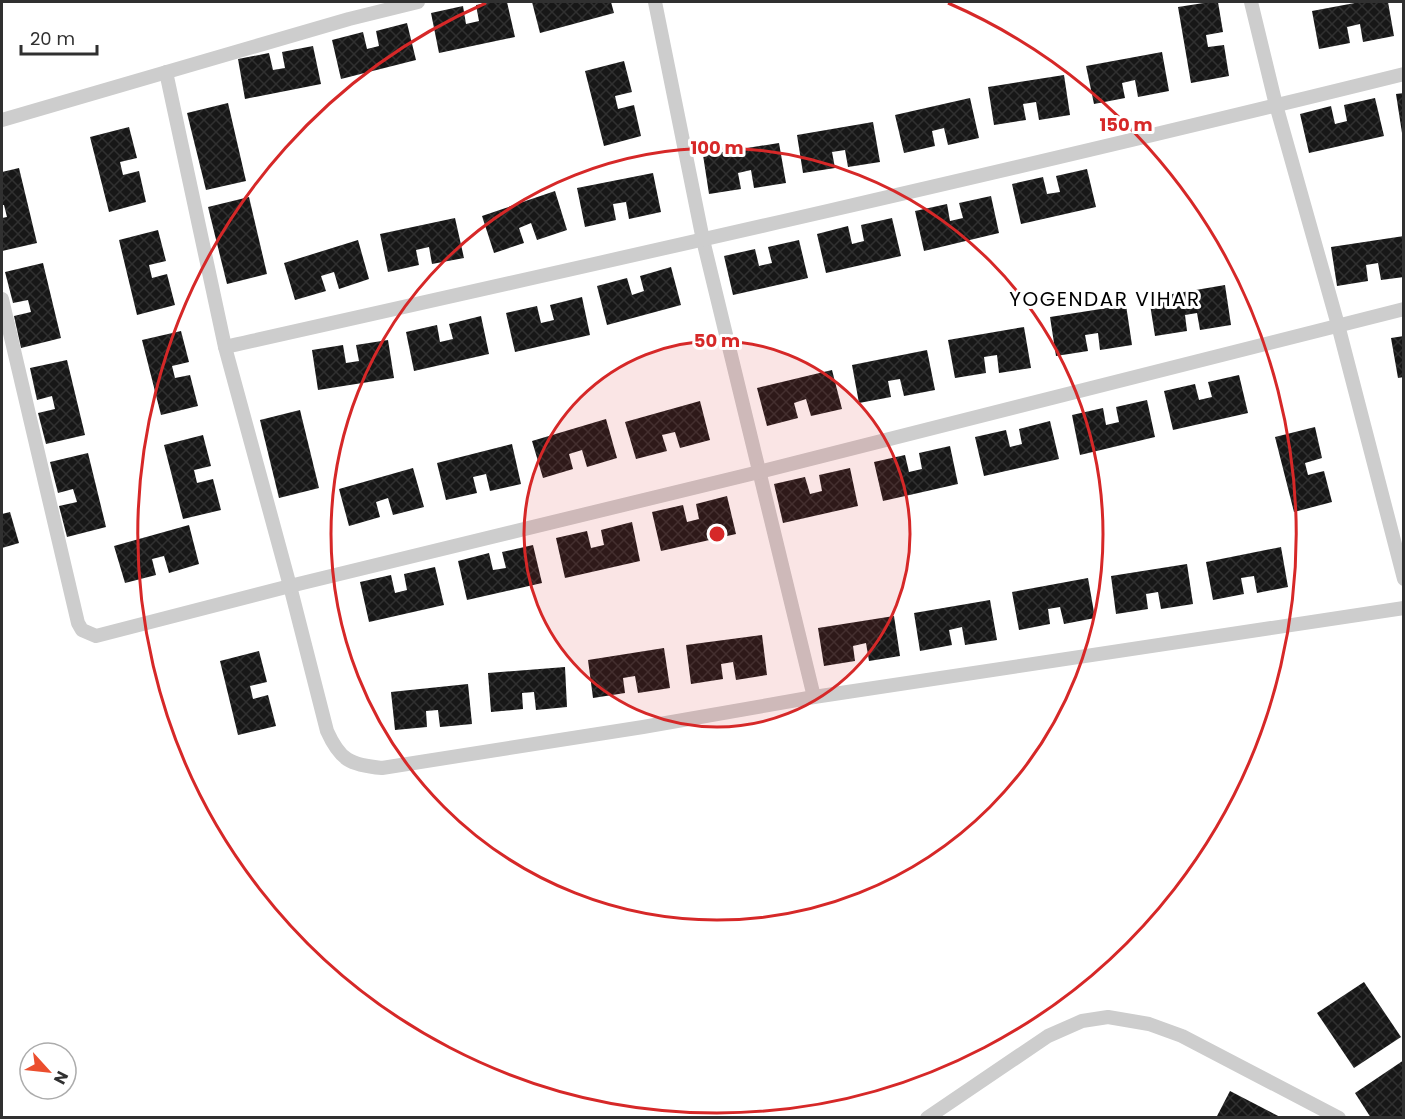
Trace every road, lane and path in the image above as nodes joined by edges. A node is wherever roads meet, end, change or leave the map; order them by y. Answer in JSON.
{"nodes":[{"id":1,"x":418,"y":2,"type":"edge"},
{"id":2,"x":655,"y":2,"type":"edge"},
{"id":3,"x":1251,"y":2,"type":"edge"},
{"id":4,"x":166,"y":72,"type":"junction"},
{"id":5,"x":1404,"y":74,"type":"edge"},
{"id":6,"x":1276,"y":105,"type":"junction"},
{"id":7,"x":2,"y":120,"type":"edge"},
{"id":8,"x":703,"y":240,"type":"junction"},
{"id":9,"x":2,"y":299,"type":"edge"},
{"id":10,"x":1404,"y":309,"type":"edge"},
{"id":11,"x":1338,"y":324,"type":"junction"},
{"id":12,"x":225,"y":347,"type":"junction"},
{"id":13,"x":759,"y":472,"type":"junction"},
{"id":14,"x":1404,"y":579,"type":"edge"},
{"id":15,"x":290,"y":586,"type":"junction"},
{"id":16,"x":1404,"y":608,"type":"edge"},
{"id":17,"x":814,"y":697,"type":"junction"},
{"id":18,"x":927,"y":1118,"type":"edge"},
{"id":19,"x":1338,"y":1118,"type":"edge"}],
"edges":[{"from":1,"to":4,"type":"lane"},
{"from":2,"to":8,"type":"lane"},
{"from":3,"to":6,"type":"lane"},
{"from":4,"to":7,"type":"lane"},
{"from":4,"to":12,"type":"lane"},
{"from":5,"to":6,"type":"lane"},
{"from":6,"to":8,"type":"lane"},
{"from":6,"to":11,"type":"lane"},
{"from":8,"to":12,"type":"lane"},
{"from":8,"to":13,"type":"lane"},
{"from":9,"to":15,"type":"lane"},
{"from":10,"to":11,"type":"lane"},
{"from":11,"to":13,"type":"lane"},
{"from":11,"to":14,"type":"lane"},
{"from":12,"to":15,"type":"lane"},
{"from":13,"to":15,"type":"lane"},
{"from":13,"to":17,"type":"lane"},
{"from":15,"to":17,"type":"lane"},
{"from":16,"to":17,"type":"lane"},
{"from":18,"to":19,"type":"lane"}]}
